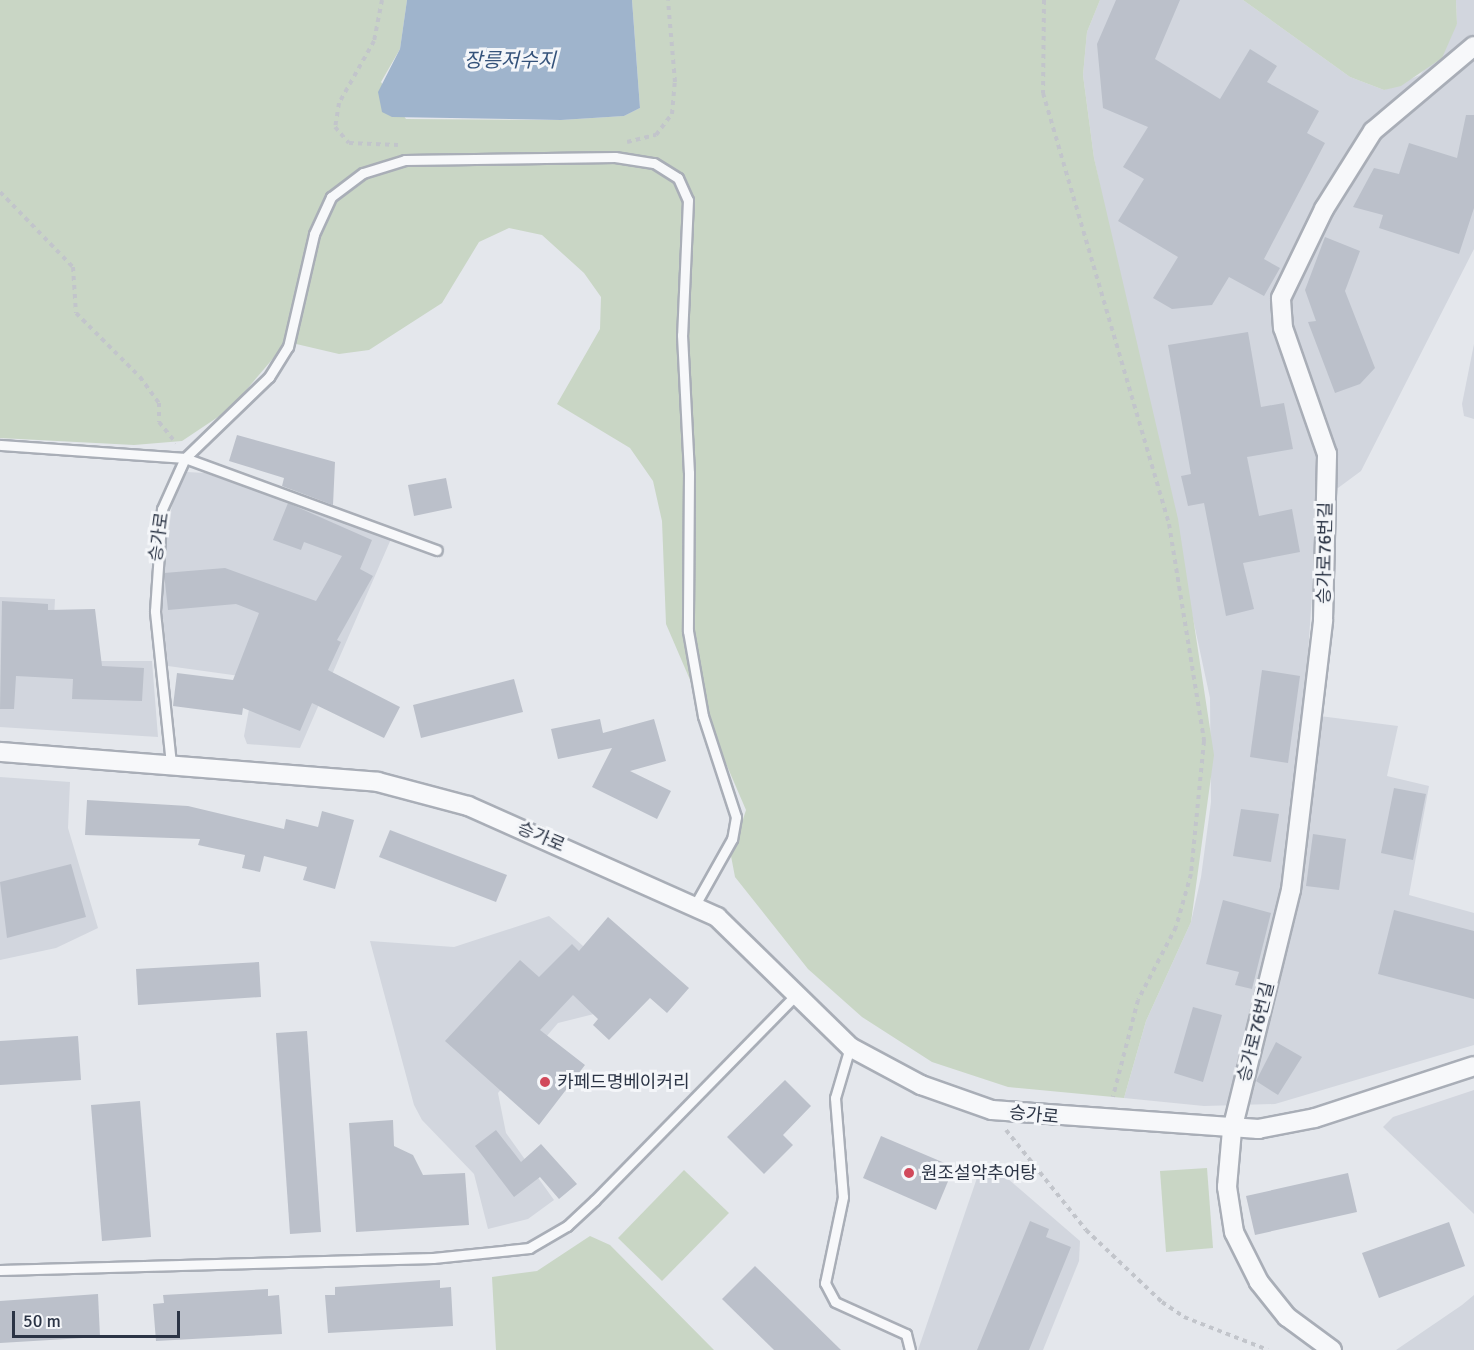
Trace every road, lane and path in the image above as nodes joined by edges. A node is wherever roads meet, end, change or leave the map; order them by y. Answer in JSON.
{"nodes":[{"id":1,"x":382,"y":0,"type":"edge"},
{"id":2,"x":668,"y":0,"type":"edge"},
{"id":3,"x":1044,"y":0,"type":"edge"},
{"id":4,"x":1474,"y":46,"type":"edge"},
{"id":5,"x":620,"y":143,"type":"dead end"},
{"id":6,"x":402,"y":145,"type":"dead end"},
{"id":7,"x":0,"y":192,"type":"edge"},
{"id":8,"x":0,"y":445,"type":"edge"},
{"id":9,"x":185,"y":458,"type":"junction"},
{"id":10,"x":437,"y":550,"type":"dead end"},
{"id":11,"x":0,"y":752,"type":"edge"},
{"id":12,"x":171,"y":764,"type":"junction"},
{"id":13,"x":695,"y":906,"type":"junction"},
{"id":14,"x":795,"y":995,"type":"junction"},
{"id":15,"x":850,"y":1047,"type":"junction"},
{"id":16,"x":1474,"y":1066,"type":"edge"},
{"id":17,"x":1113,"y":1098,"type":"dead end"},
{"id":18,"x":992,"y":1110,"type":"junction"},
{"id":19,"x":1232,"y":1130,"type":"junction"},
{"id":20,"x":0,"y":1270,"type":"edge"},
{"id":21,"x":910,"y":1350,"type":"edge"},
{"id":22,"x":1268,"y":1350,"type":"edge"},
{"id":23,"x":1332,"y":1350,"type":"edge"}],
"edges":[{"from":1,"to":6,"type":"path"},
{"from":2,"to":5,"type":"path"},
{"from":3,"to":17,"type":"path"},
{"from":4,"to":19,"type":"street","name":"승가로76번길"},
{"from":7,"to":9,"type":"path"},
{"from":8,"to":9,"type":"lane"},
{"from":9,"to":10,"type":"lane"},
{"from":9,"to":12,"type":"lane","name":"승가로"},
{"from":9,"to":13,"type":"lane"},
{"from":11,"to":12,"type":"street","name":"승가로"},
{"from":12,"to":13,"type":"street","name":"승가로"},
{"from":13,"to":14,"type":"street","name":"승가로"},
{"from":14,"to":15,"type":"street","name":"승가로"},
{"from":14,"to":20,"type":"lane"},
{"from":15,"to":18,"type":"street","name":"승가로"},
{"from":15,"to":21,"type":"lane"},
{"from":16,"to":19,"type":"street","name":"승가로"},
{"from":18,"to":19,"type":"street","name":"승가로"},
{"from":18,"to":22,"type":"path"},
{"from":19,"to":23,"type":"street"}]}
